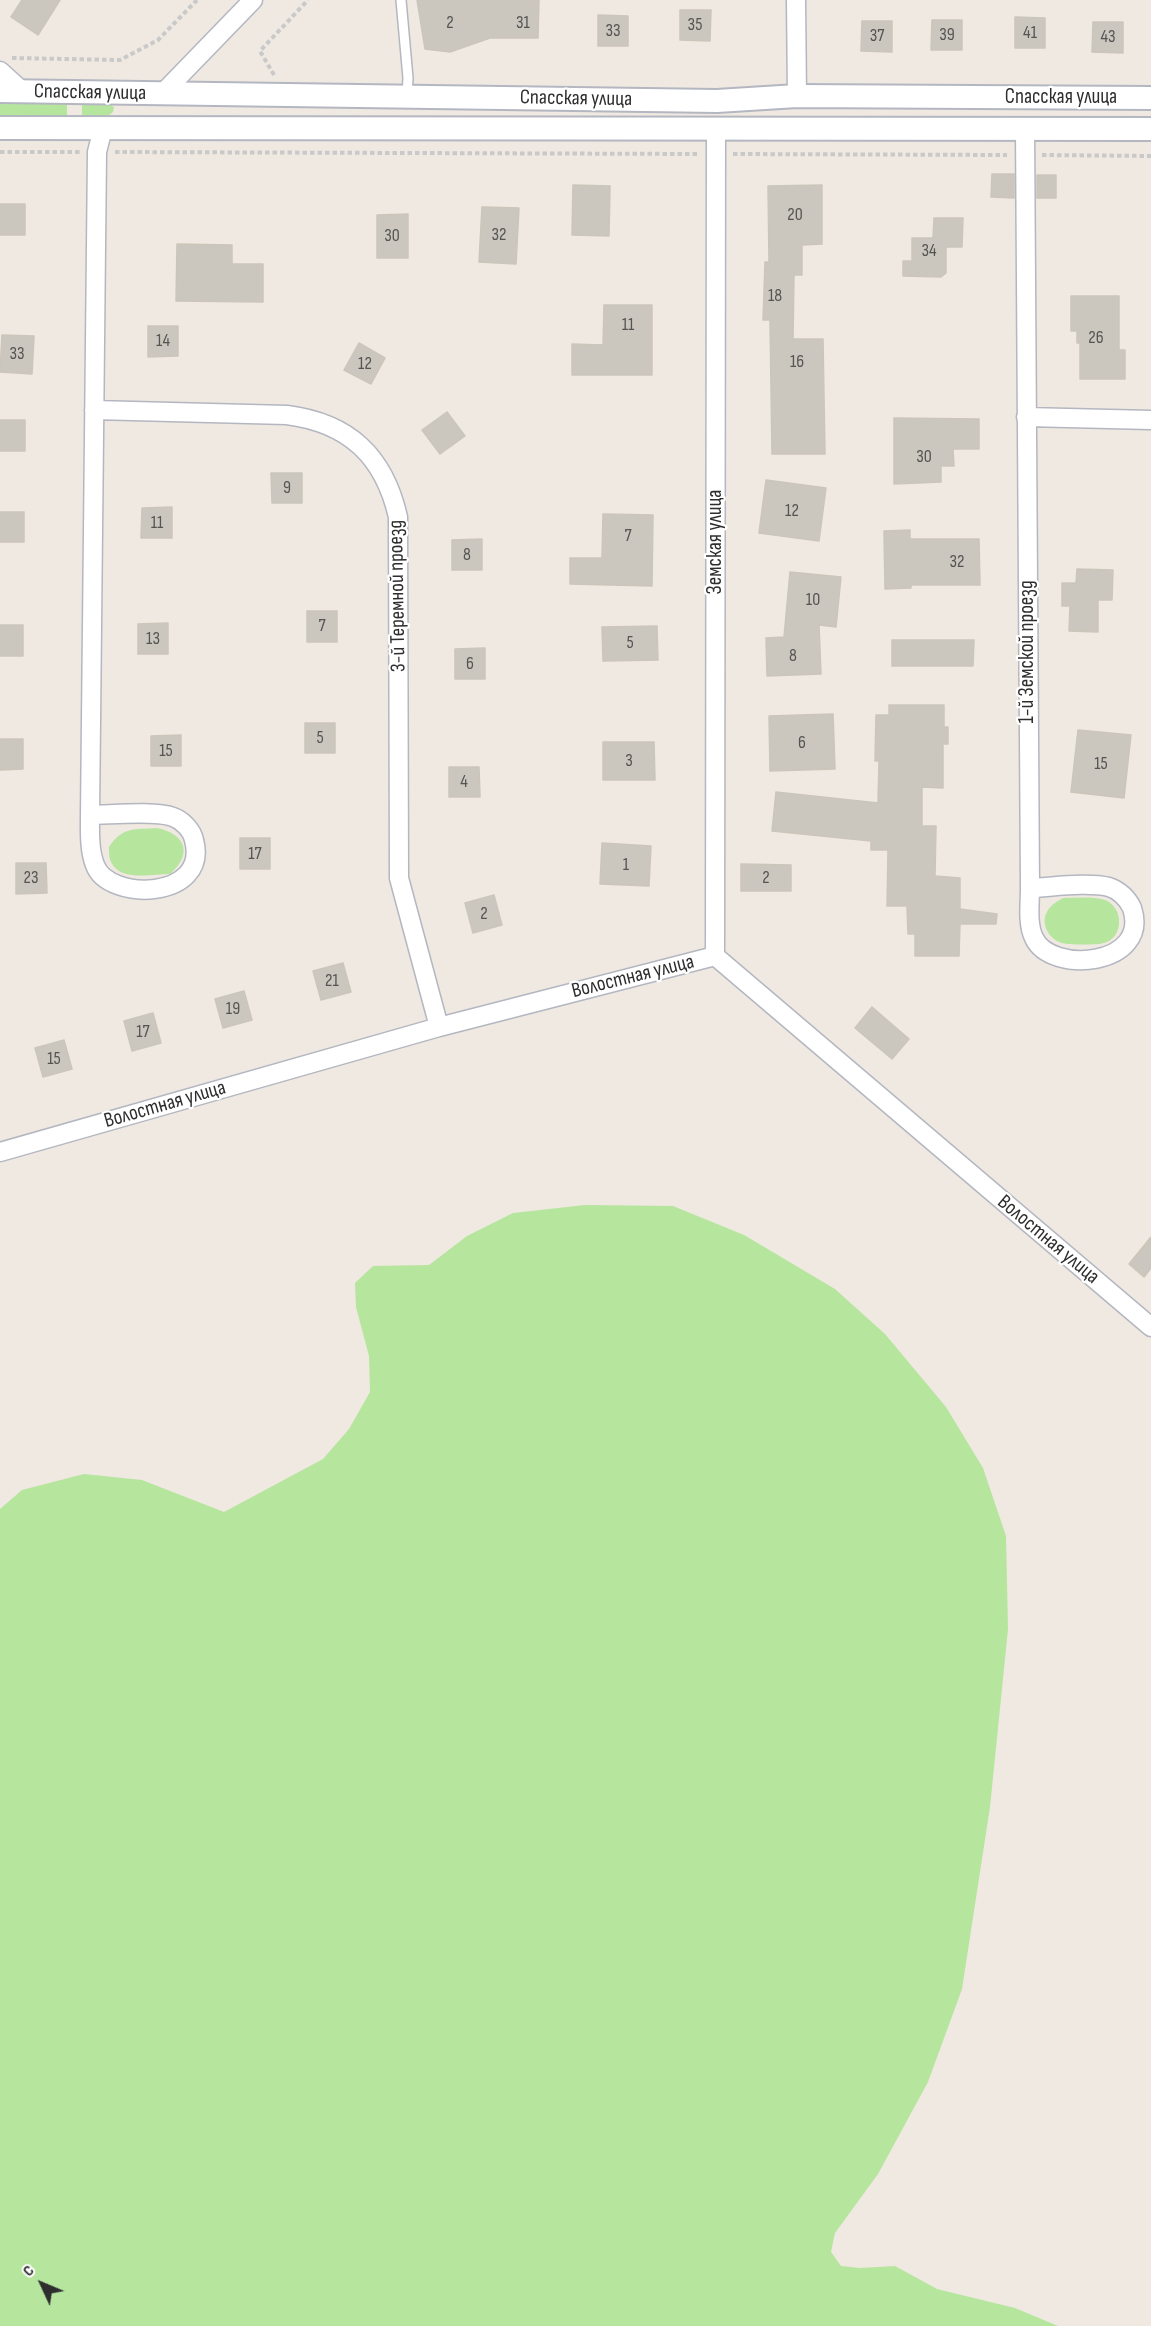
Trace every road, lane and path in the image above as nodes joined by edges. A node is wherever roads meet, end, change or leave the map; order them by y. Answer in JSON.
{"nodes":[{"id":1,"x":197,"y":0,"type":"edge"},
{"id":2,"x":253,"y":0,"type":"edge"},
{"id":3,"x":308,"y":0,"type":"edge"},
{"id":4,"x":401,"y":0,"type":"edge"},
{"id":5,"x":796,"y":0,"type":"edge"},
{"id":6,"x":0,"y":58,"type":"edge"},
{"id":7,"x":0,"y":71,"type":"edge"},
{"id":8,"x":275,"y":77,"type":"dead end"},
{"id":9,"x":11,"y":91,"type":"edge"},
{"id":10,"x":161,"y":95,"type":"junction"},
{"id":11,"x":797,"y":96,"type":"junction"},
{"id":12,"x":406,"y":98,"type":"junction"},
{"id":13,"x":1151,"y":98,"type":"edge"},
{"id":14,"x":155,"y":127,"type":"junction"},
{"id":15,"x":0,"y":128,"type":"edge"},
{"id":16,"x":103,"y":128,"type":"junction"},
{"id":17,"x":716,"y":128,"type":"junction"},
{"id":18,"x":1025,"y":128,"type":"junction"},
{"id":19,"x":1151,"y":129,"type":"edge"},
{"id":20,"x":0,"y":152,"type":"edge"},
{"id":21,"x":97,"y":152,"type":"junction"},
{"id":22,"x":716,"y":154,"type":"junction"},
{"id":23,"x":1025,"y":155,"type":"junction"},
{"id":24,"x":1151,"y":156,"type":"edge"},
{"id":25,"x":94,"y":410,"type":"junction"},
{"id":26,"x":1026,"y":417,"type":"junction"},
{"id":27,"x":1151,"y":420,"type":"edge"},
{"id":28,"x":90,"y":815,"type":"junction"},
{"id":29,"x":1030,"y":888,"type":"junction"},
{"id":30,"x":715,"y":956,"type":"junction"},
{"id":31,"x":439,"y":1027,"type":"junction"},
{"id":32,"x":0,"y":1152,"type":"edge"},
{"id":33,"x":1151,"y":1327,"type":"edge"}],
"edges":[{"from":1,"to":6,"type":"path"},
{"from":2,"to":10,"type":"street"},
{"from":3,"to":8,"type":"path"},
{"from":4,"to":12,"type":"lane"},
{"from":5,"to":11,"type":"street"},
{"from":7,"to":9,"type":"street"},
{"from":9,"to":10,"type":"street","name":"Спасская улица"},
{"from":10,"to":12,"type":"street","name":"Спасская улица"},
{"from":10,"to":14,"type":"street"},
{"from":11,"to":12,"type":"street","name":"Спасская улица"},
{"from":11,"to":13,"type":"street","name":"Спасская улица"},
{"from":14,"to":16,"type":"street","name":"Спасская улица"},
{"from":14,"to":17,"type":"street","name":"Спасская улица"},
{"from":15,"to":16,"type":"street","name":"Спасская улица"},
{"from":16,"to":21,"type":"street"},
{"from":17,"to":18,"type":"street","name":"Спасская улица"},
{"from":17,"to":22,"type":"street","name":"Земская улица"},
{"from":18,"to":19,"type":"street","name":"Спасская улица"},
{"from":18,"to":23,"type":"street","name":"1-й Земской проезд"},
{"from":20,"to":21,"type":"path"},
{"from":21,"to":22,"type":"path"},
{"from":21,"to":25,"type":"street"},
{"from":22,"to":23,"type":"path"},
{"from":22,"to":30,"type":"street","name":"Земская улица"},
{"from":23,"to":24,"type":"path"},
{"from":23,"to":26,"type":"street","name":"1-й Земской проезд"},
{"from":25,"to":28,"type":"street"},
{"from":25,"to":31,"type":"street","name":"3-й Теремной проезд"},
{"from":26,"to":27,"type":"street"},
{"from":26,"to":29,"type":"street","name":"1-й Земской проезд"},
{"from":28,"to":28,"type":"street"},
{"from":29,"to":29,"type":"street","name":"1-й Земской проезд"},
{"from":30,"to":31,"type":"street","name":"Волостная улица"},
{"from":30,"to":33,"type":"street","name":"Волостная улица"},
{"from":31,"to":32,"type":"street","name":"Волостная улица"}]}
